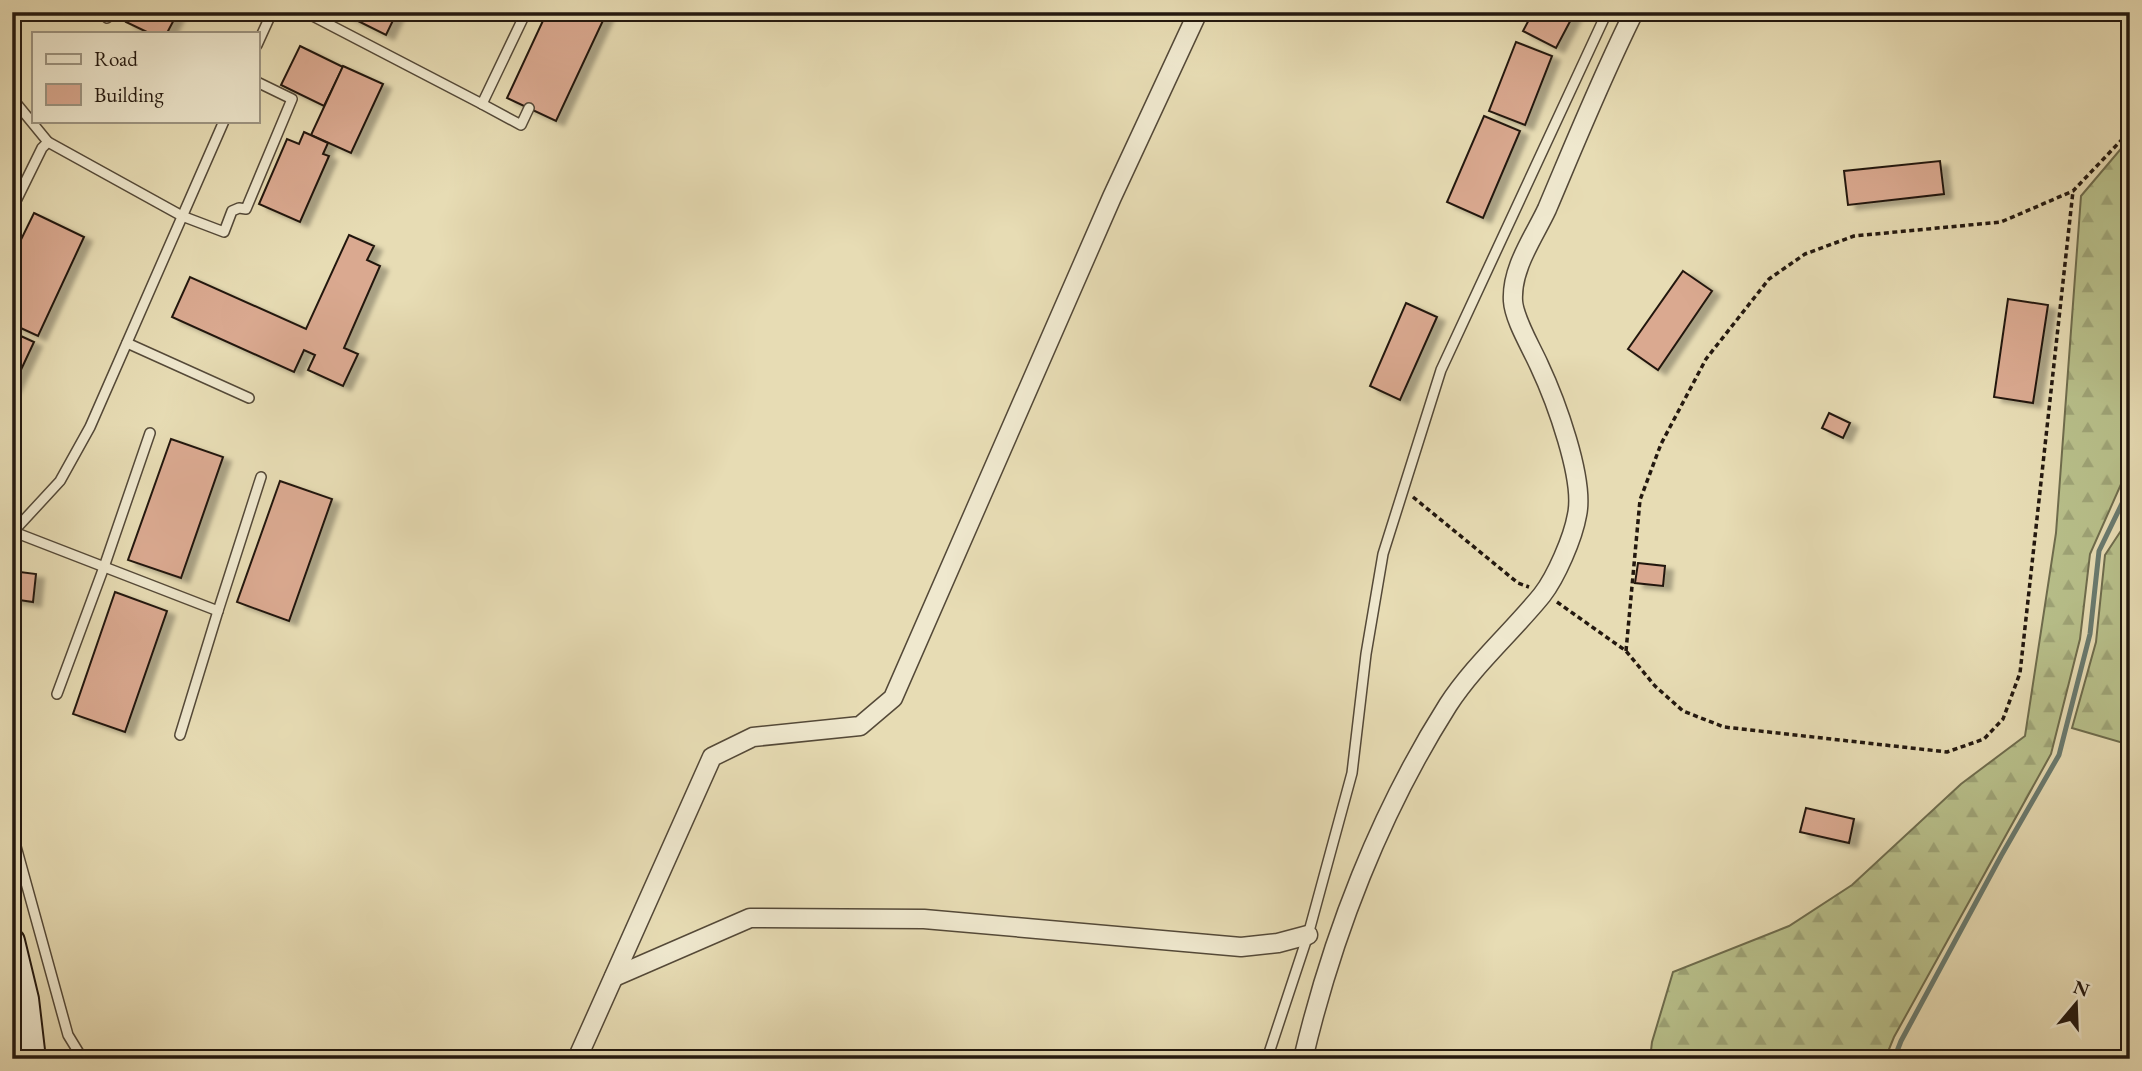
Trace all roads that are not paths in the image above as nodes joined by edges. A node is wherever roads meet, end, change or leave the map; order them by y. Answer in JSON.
{"nodes":[{"id":1,"x":272,"y":12,"type":"edge"},
{"id":2,"x":305,"y":12,"type":"edge"},
{"id":3,"x":526,"y":12,"type":"edge"},
{"id":4,"x":1198,"y":12,"type":"edge"},
{"id":5,"x":1607,"y":12,"type":"edge"},
{"id":6,"x":1634,"y":12,"type":"edge"},
{"id":7,"x":259,"y":41,"type":"edge"},
{"id":8,"x":259,"y":83,"type":"edge"},
{"id":9,"x":12,"y":98,"type":"edge"},
{"id":10,"x":482,"y":104,"type":"junction"},
{"id":11,"x":530,"y":108,"type":"dead end"},
{"id":12,"x":224,"y":122,"type":"edge"},
{"id":13,"x":48,"y":142,"type":"junction"},
{"id":14,"x":12,"y":209,"type":"edge"},
{"id":15,"x":183,"y":216,"type":"junction"},
{"id":16,"x":127,"y":343,"type":"junction"},
{"id":17,"x":249,"y":398,"type":"dead end"},
{"id":18,"x":150,"y":433,"type":"dead end"},
{"id":19,"x":261,"y":477,"type":"dead end"},
{"id":20,"x":13,"y":532,"type":"edge"},
{"id":21,"x":104,"y":567,"type":"junction"},
{"id":22,"x":218,"y":611,"type":"junction"},
{"id":23,"x":57,"y":694,"type":"dead end"},
{"id":24,"x":180,"y":735,"type":"dead end"},
{"id":25,"x":12,"y":832,"type":"edge"},
{"id":26,"x":1308,"y":935,"type":"junction"},
{"id":27,"x":12,"y":941,"type":"edge"},
{"id":28,"x":614,"y":977,"type":"junction"},
{"id":29,"x":33,"y":1059,"type":"edge"},
{"id":30,"x":87,"y":1059,"type":"edge"},
{"id":31,"x":577,"y":1059,"type":"edge"},
{"id":32,"x":1267,"y":1059,"type":"edge"},
{"id":33,"x":1303,"y":1059,"type":"edge"}],
"edges":[{"from":1,"to":7,"type":"lane"},
{"from":2,"to":10,"type":"lane"},
{"from":3,"to":10,"type":"lane"},
{"from":4,"to":28,"type":"street"},
{"from":5,"to":26,"type":"lane"},
{"from":6,"to":33,"type":"street"},
{"from":8,"to":15,"type":"lane"},
{"from":9,"to":13,"type":"lane"},
{"from":10,"to":11,"type":"lane"},
{"from":12,"to":15,"type":"lane"},
{"from":13,"to":14,"type":"lane"},
{"from":13,"to":15,"type":"lane"},
{"from":15,"to":16,"type":"lane"},
{"from":16,"to":17,"type":"lane"},
{"from":16,"to":20,"type":"lane"},
{"from":18,"to":21,"type":"lane"},
{"from":19,"to":22,"type":"lane"},
{"from":20,"to":21,"type":"lane"},
{"from":21,"to":22,"type":"lane"},
{"from":21,"to":23,"type":"lane"},
{"from":22,"to":24,"type":"lane"},
{"from":25,"to":30,"type":"lane"},
{"from":26,"to":28,"type":"street"},
{"from":26,"to":32,"type":"lane"},
{"from":27,"to":29,"type":"street"},
{"from":28,"to":31,"type":"street"}]}
